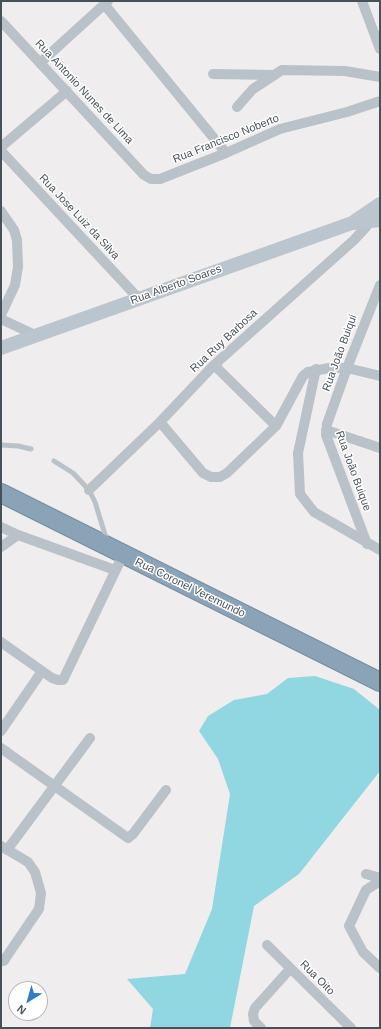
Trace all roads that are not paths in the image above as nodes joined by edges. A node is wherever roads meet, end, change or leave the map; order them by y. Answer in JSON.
{"nodes":[{"id":1,"x":362,"y":1,"type":"edge"},
{"id":2,"x":106,"y":3,"type":"edge"},
{"id":3,"x":1,"y":20,"type":"edge"},
{"id":4,"x":380,"y":48,"type":"edge"},
{"id":5,"x":41,"y":62,"type":"junction"},
{"id":6,"x":213,"y":74,"type":"dead end"},
{"id":7,"x":275,"y":75,"type":"junction"},
{"id":8,"x":380,"y":77,"type":"edge"},
{"id":9,"x":66,"y":91,"type":"junction"},
{"id":10,"x":380,"y":101,"type":"edge"},
{"id":11,"x":237,"y":107,"type":"dead end"},
{"id":12,"x":1,"y":147,"type":"edge"},
{"id":13,"x":1,"y":151,"type":"edge"},
{"id":14,"x":226,"y":154,"type":"junction"},
{"id":15,"x":151,"y":179,"type":"joint"},
{"id":16,"x":1,"y":212,"type":"edge"},
{"id":17,"x":376,"y":215,"type":"edge"},
{"id":18,"x":380,"y":285,"type":"edge"},
{"id":19,"x":139,"y":299,"type":"junction"},
{"id":20,"x":377,"y":300,"type":"edge"},
{"id":21,"x":1,"y":315,"type":"edge"},
{"id":22,"x":1,"y":319,"type":"edge"},
{"id":23,"x":37,"y":336,"type":"junction"},
{"id":24,"x":1,"y":348,"type":"edge"},
{"id":25,"x":214,"y":365,"type":"junction"},
{"id":26,"x":347,"y":368,"type":"junction"},
{"id":27,"x":316,"y":369,"type":"junction"},
{"id":28,"x":380,"y":376,"type":"edge"},
{"id":29,"x":160,"y":422,"type":"junction"},
{"id":30,"x":276,"y":426,"type":"junction"},
{"id":31,"x":326,"y":430,"type":"junction"},
{"id":32,"x":1,"y":445,"type":"edge"},
{"id":33,"x":380,"y":448,"type":"edge"},
{"id":34,"x":31,"y":449,"type":"dead end"},
{"id":35,"x":54,"y":461,"type":"dead end"},
{"id":36,"x":89,"y":490,"type":"junction"},
{"id":37,"x":1,"y":493,"type":"edge"},
{"id":38,"x":1,"y":526,"type":"edge"},
{"id":39,"x":18,"y":535,"type":"junction"},
{"id":40,"x":367,"y":544,"type":"junction"},
{"id":41,"x":1,"y":547,"type":"edge"},
{"id":42,"x":380,"y":550,"type":"edge"},
{"id":43,"x":116,"y":557,"type":"junction"},
{"id":44,"x":1,"y":642,"type":"edge"},
{"id":45,"x":42,"y":671,"type":"junction"},
{"id":46,"x":380,"y":682,"type":"edge"},
{"id":47,"x":1,"y":731,"type":"edge"},
{"id":48,"x":90,"y":738,"type":"dead end"},
{"id":49,"x":1,"y":748,"type":"edge"},
{"id":50,"x":55,"y":786,"type":"junction"},
{"id":51,"x":166,"y":790,"type":"dead end"},
{"id":52,"x":4,"y":848,"type":"edge"},
{"id":53,"x":366,"y":874,"type":"dead end"},
{"id":54,"x":380,"y":878,"type":"edge"},
{"id":55,"x":380,"y":882,"type":"edge"},
{"id":56,"x":267,"y":945,"type":"dead end"},
{"id":57,"x":1,"y":961,"type":"edge"},
{"id":58,"x":380,"y":968,"type":"edge"},
{"id":59,"x":290,"y":969,"type":"junction"},
{"id":60,"x":259,"y":1026,"type":"edge"},
{"id":61,"x":351,"y":1028,"type":"edge"}],
"edges":[{"from":1,"to":4,"type":"street"},
{"from":2,"to":5,"type":"street"},
{"from":2,"to":14,"type":"street"},
{"from":3,"to":5,"type":"street","name":"Rua Antonio Nunes de Lima"},
{"from":5,"to":9,"type":"street","name":"Rua Antonio Nunes de Lima"},
{"from":6,"to":7,"type":"street"},
{"from":7,"to":8,"type":"street"},
{"from":7,"to":11,"type":"street"},
{"from":9,"to":12,"type":"street"},
{"from":9,"to":15,"type":"street","name":"Rua Antonio Nunes de Lima"},
{"from":10,"to":14,"type":"street","name":"Rua Francisco Noberto"},
{"from":13,"to":19,"type":"street","name":"Rua Jose Luiz da Silva"},
{"from":14,"to":15,"type":"street","name":"Rua Francisco Noberto"},
{"from":16,"to":21,"type":"street"},
{"from":17,"to":19,"type":"main road","name":"Rua Alberto Soares"},
{"from":17,"to":25,"type":"street","name":"Rua Ruy Barbosa"},
{"from":18,"to":20,"type":"street","name":"Rua João Buiqui"},
{"from":19,"to":23,"type":"main road","name":"Rua Alberto Soares"},
{"from":20,"to":26,"type":"street","name":"Rua João Buiqui"},
{"from":22,"to":23,"type":"street"},
{"from":23,"to":24,"type":"main road","name":"Rua Alberto Soares"},
{"from":25,"to":29,"type":"street","name":"Rua Ruy Barbosa"},
{"from":25,"to":30,"type":"street"},
{"from":26,"to":27,"type":"street"},
{"from":26,"to":28,"type":"street"},
{"from":26,"to":31,"type":"street","name":"Rua João Buiqui"},
{"from":27,"to":30,"type":"street"},
{"from":27,"to":40,"type":"street"},
{"from":29,"to":30,"type":"street"},
{"from":29,"to":36,"type":"street","name":"Rua Ruy Barbosa"},
{"from":31,"to":33,"type":"street"},
{"from":31,"to":40,"type":"street","name":"Rua João Buique"},
{"from":32,"to":34,"type":"lane"},
{"from":35,"to":36,"type":"lane"},
{"from":36,"to":43,"type":"lane"},
{"from":37,"to":43,"type":"highway","name":"Rua Coronel Veremundo"},
{"from":38,"to":39,"type":"street"},
{"from":39,"to":41,"type":"street"},
{"from":39,"to":43,"type":"street"},
{"from":40,"to":42,"type":"street"},
{"from":43,"to":45,"type":"street"},
{"from":43,"to":46,"type":"highway","name":"Rua Coronel Veremundo"},
{"from":44,"to":45,"type":"street"},
{"from":45,"to":47,"type":"street"},
{"from":48,"to":50,"type":"street"},
{"from":49,"to":50,"type":"street"},
{"from":50,"to":51,"type":"street"},
{"from":50,"to":52,"type":"street"},
{"from":52,"to":57,"type":"street"},
{"from":53,"to":54,"type":"street"},
{"from":55,"to":58,"type":"street"},
{"from":56,"to":59,"type":"street","name":"Rua Oito"},
{"from":59,"to":60,"type":"street"},
{"from":59,"to":61,"type":"street","name":"Rua Oito"}]}
